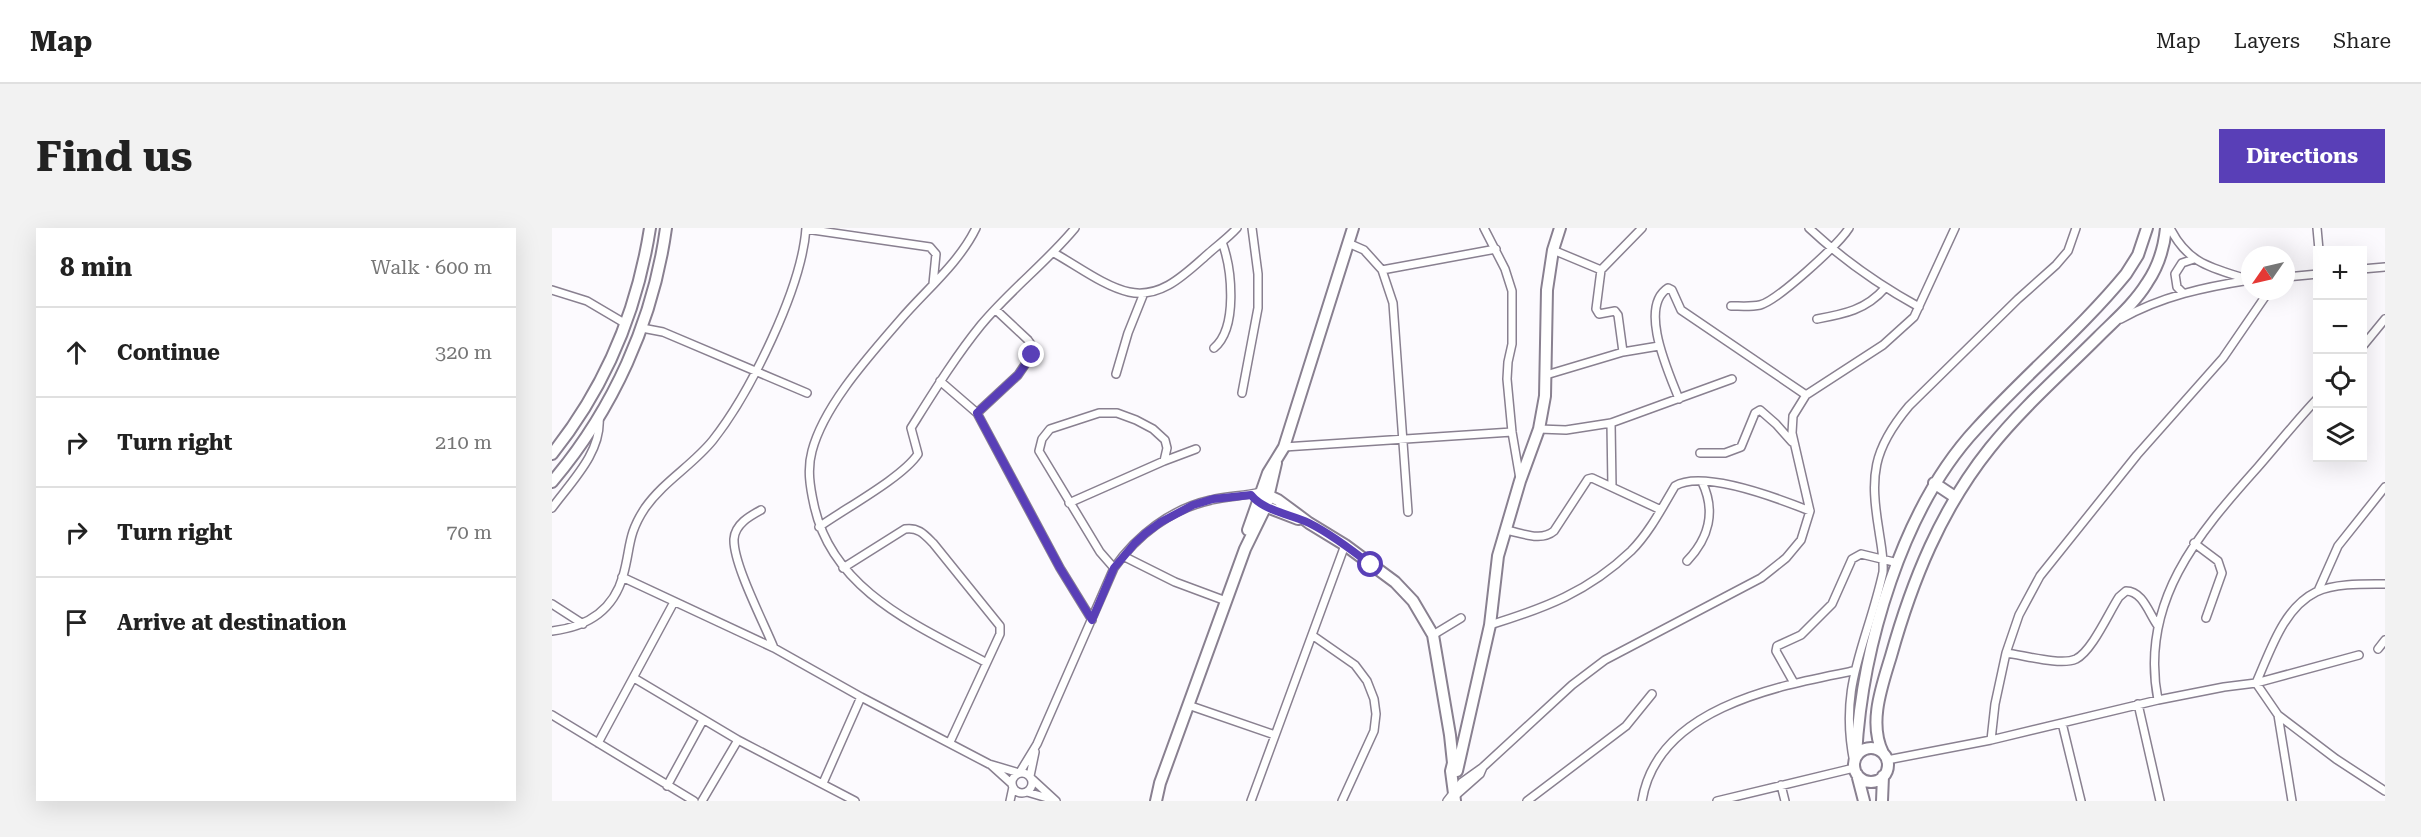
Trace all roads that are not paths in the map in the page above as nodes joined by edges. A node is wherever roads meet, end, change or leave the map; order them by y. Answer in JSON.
{"nodes":[{"id":1,"x":650,"y":228,"type":"edge"},
{"id":2,"x":666,"y":228,"type":"edge"},
{"id":3,"x":806,"y":228,"type":"edge"},
{"id":4,"x":976,"y":228,"type":"edge"},
{"id":5,"x":1075,"y":228,"type":"edge"},
{"id":6,"x":1237,"y":228,"type":"edge"},
{"id":7,"x":1252,"y":228,"type":"edge"},
{"id":8,"x":1353,"y":228,"type":"edge"},
{"id":9,"x":1484,"y":228,"type":"edge"},
{"id":10,"x":1560,"y":228,"type":"edge"},
{"id":11,"x":1642,"y":228,"type":"edge"},
{"id":12,"x":1809,"y":228,"type":"edge"},
{"id":13,"x":1849,"y":228,"type":"edge"},
{"id":14,"x":1955,"y":228,"type":"edge"},
{"id":15,"x":2076,"y":228,"type":"edge"},
{"id":16,"x":2147,"y":228,"type":"edge"},
{"id":17,"x":2168,"y":228,"type":"edge"},
{"id":18,"x":2317,"y":228,"type":"edge"},
{"id":19,"x":1222,"y":242,"type":"junction"},
{"id":20,"x":1348,"y":243,"type":"junction"},
{"id":21,"x":2319,"y":246,"type":"edge"},
{"id":22,"x":1496,"y":249,"type":"junction"},
{"id":23,"x":1553,"y":250,"type":"junction"},
{"id":24,"x":1832,"y":250,"type":"junction"},
{"id":25,"x":1054,"y":253,"type":"junction"},
{"id":26,"x":2194,"y":259,"type":"junction"},
{"id":27,"x":2385,"y":267,"type":"edge"},
{"id":28,"x":2367,"y":269,"type":"edge"},
{"id":29,"x":1383,"y":270,"type":"junction"},
{"id":30,"x":1601,"y":270,"type":"junction"},
{"id":31,"x":2313,"y":274,"type":"edge"},
{"id":32,"x":2295,"y":276,"type":"edge"},
{"id":33,"x":2241,"y":277,"type":"edge"},
{"id":34,"x":2241,"y":282,"type":"edge"},
{"id":35,"x":933,"y":284,"type":"junction"},
{"id":36,"x":1885,"y":288,"type":"junction"},
{"id":37,"x":552,"y":290,"type":"edge"},
{"id":38,"x":1143,"y":292,"type":"junction"},
{"id":39,"x":2183,"y":293,"type":"junction"},
{"id":40,"x":2263,"y":300,"type":"edge"},
{"id":41,"x":1731,"y":306,"type":"dead end"},
{"id":42,"x":1919,"y":307,"type":"junction"},
{"id":43,"x":996,"y":310,"type":"junction"},
{"id":44,"x":2385,"y":319,"type":"edge"},
{"id":45,"x":1817,"y":320,"type":"dead end"},
{"id":46,"x":626,"y":324,"type":"junction"},
{"id":47,"x":2109,"y":327,"type":"junction"},
{"id":48,"x":642,"y":328,"type":"junction"},
{"id":49,"x":2367,"y":341,"type":"edge"},
{"id":50,"x":1659,"y":346,"type":"junction"},
{"id":51,"x":1214,"y":348,"type":"dead end"},
{"id":52,"x":1623,"y":352,"type":"junction"},
{"id":53,"x":756,"y":370,"type":"junction"},
{"id":54,"x":1116,"y":374,"type":"dead end"},
{"id":55,"x":1546,"y":375,"type":"junction"},
{"id":56,"x":1732,"y":379,"type":"dead end"},
{"id":57,"x":940,"y":381,"type":"junction"},
{"id":58,"x":807,"y":393,"type":"dead end"},
{"id":59,"x":1242,"y":393,"type":"dead end"},
{"id":60,"x":1806,"y":395,"type":"junction"},
{"id":61,"x":1679,"y":399,"type":"junction"},
{"id":62,"x":2313,"y":404,"type":"edge"},
{"id":63,"x":977,"y":413,"type":"junction"},
{"id":64,"x":599,"y":418,"type":"junction"},
{"id":65,"x":1611,"y":423,"type":"junction"},
{"id":66,"x":1539,"y":429,"type":"junction"},
{"id":67,"x":1512,"y":432,"type":"junction"},
{"id":68,"x":1404,"y":439,"type":"junction"},
{"id":69,"x":1793,"y":444,"type":"junction"},
{"id":70,"x":1284,"y":447,"type":"junction"},
{"id":71,"x":1196,"y":449,"type":"dead end"},
{"id":72,"x":1700,"y":453,"type":"dead end"},
{"id":73,"x":552,"y":454,"type":"edge"},
{"id":74,"x":1164,"y":461,"type":"junction"},
{"id":75,"x":552,"y":482,"type":"edge"},
{"id":76,"x":1520,"y":482,"type":"junction"},
{"id":77,"x":1702,"y":482,"type":"junction"},
{"id":78,"x":1934,"y":483,"type":"junction"},
{"id":79,"x":1612,"y":487,"type":"junction"},
{"id":80,"x":2385,"y":487,"type":"edge"},
{"id":81,"x":1955,"y":497,"type":"junction"},
{"id":82,"x":1261,"y":498,"type":"junction"},
{"id":83,"x":1070,"y":503,"type":"junction"},
{"id":84,"x":552,"y":508,"type":"edge"},
{"id":85,"x":761,"y":510,"type":"dead end"},
{"id":86,"x":1661,"y":510,"type":"junction"},
{"id":87,"x":1810,"y":511,"type":"junction"},
{"id":88,"x":1408,"y":512,"type":"dead end"},
{"id":89,"x":819,"y":527,"type":"junction"},
{"id":90,"x":1506,"y":530,"type":"junction"},
{"id":91,"x":2194,"y":543,"type":"junction"},
{"id":92,"x":1345,"y":545,"type":"junction"},
{"id":93,"x":1123,"y":556,"type":"junction"},
{"id":94,"x":1884,"y":559,"type":"junction"},
{"id":95,"x":1687,"y":561,"type":"dead end"},
{"id":96,"x":1898,"y":563,"type":"junction"},
{"id":97,"x":843,"y":568,"type":"junction"},
{"id":98,"x":1114,"y":568,"type":"junction"},
{"id":99,"x":622,"y":578,"type":"junction"},
{"id":100,"x":2385,"y":584,"type":"edge"},
{"id":101,"x":2318,"y":591,"type":"junction"},
{"id":102,"x":1226,"y":601,"type":"junction"},
{"id":103,"x":674,"y":602,"type":"junction"},
{"id":104,"x":552,"y":604,"type":"edge"},
{"id":105,"x":1461,"y":618,"type":"dead end"},
{"id":106,"x":2206,"y":618,"type":"dead end"},
{"id":107,"x":1092,"y":620,"type":"junction"},
{"id":108,"x":583,"y":624,"type":"junction"},
{"id":109,"x":1490,"y":625,"type":"junction"},
{"id":110,"x":2158,"y":626,"type":"junction"},
{"id":111,"x":552,"y":632,"type":"edge"},
{"id":112,"x":1312,"y":635,"type":"junction"},
{"id":113,"x":1433,"y":635,"type":"junction"},
{"id":114,"x":2385,"y":640,"type":"edge"},
{"id":115,"x":774,"y":648,"type":"junction"},
{"id":116,"x":2378,"y":649,"type":"dead end"},
{"id":117,"x":2006,"y":653,"type":"junction"},
{"id":118,"x":2359,"y":655,"type":"dead end"},
{"id":119,"x":986,"y":662,"type":"junction"},
{"id":120,"x":1853,"y":671,"type":"junction"},
{"id":121,"x":634,"y":678,"type":"junction"},
{"id":122,"x":1794,"y":683,"type":"junction"},
{"id":123,"x":2256,"y":683,"type":"junction"},
{"id":124,"x":1652,"y":694,"type":"dead end"},
{"id":125,"x":861,"y":697,"type":"junction"},
{"id":126,"x":2158,"y":700,"type":"junction"},
{"id":127,"x":2138,"y":704,"type":"junction"},
{"id":128,"x":1188,"y":705,"type":"junction"},
{"id":129,"x":2278,"y":715,"type":"junction"},
{"id":130,"x":552,"y":716,"type":"edge"},
{"id":131,"x":1470,"y":719,"type":"junction"},
{"id":132,"x":703,"y":720,"type":"junction"},
{"id":133,"x":2062,"y":723,"type":"junction"},
{"id":134,"x":1275,"y":735,"type":"junction"},
{"id":135,"x":1466,"y":736,"type":"junction"},
{"id":136,"x":1450,"y":738,"type":"junction"},
{"id":137,"x":738,"y":740,"type":"junction"},
{"id":138,"x":1991,"y":740,"type":"junction"},
{"id":139,"x":950,"y":742,"type":"junction"},
{"id":140,"x":597,"y":743,"type":"junction"},
{"id":141,"x":1037,"y":744,"type":"junction"},
{"id":142,"x":1885,"y":757,"type":"junction"},
{"id":143,"x":989,"y":764,"type":"junction"},
{"id":144,"x":1855,"y":765,"type":"junction"},
{"id":145,"x":1455,"y":767,"type":"junction"},
{"id":146,"x":1019,"y":773,"type":"junction"},
{"id":147,"x":1883,"y":776,"type":"junction"},
{"id":148,"x":1030,"y":777,"type":"junction"},
{"id":149,"x":823,"y":783,"type":"junction"},
{"id":150,"x":1160,"y":783,"type":"junction"},
{"id":151,"x":1781,"y":785,"type":"junction"},
{"id":152,"x":667,"y":786,"type":"junction"},
{"id":153,"x":1012,"y":786,"type":"junction"},
{"id":154,"x":2385,"y":791,"type":"edge"},
{"id":155,"x":1025,"y":792,"type":"junction"},
{"id":156,"x":1346,"y":792,"type":"junction"},
{"id":157,"x":1455,"y":796,"type":"edge"},
{"id":158,"x":1055,"y":800,"type":"edge"},
{"id":159,"x":693,"y":801,"type":"edge"},
{"id":160,"x":702,"y":801,"type":"edge"},
{"id":161,"x":855,"y":801,"type":"edge"},
{"id":162,"x":1010,"y":801,"type":"edge"},
{"id":163,"x":1018,"y":801,"type":"edge"},
{"id":164,"x":1150,"y":801,"type":"edge"},
{"id":165,"x":1156,"y":801,"type":"edge"},
{"id":166,"x":1251,"y":801,"type":"edge"},
{"id":167,"x":1342,"y":801,"type":"edge"},
{"id":168,"x":1353,"y":801,"type":"edge"},
{"id":169,"x":1527,"y":801,"type":"edge"},
{"id":170,"x":1642,"y":801,"type":"edge"},
{"id":171,"x":1717,"y":801,"type":"edge"},
{"id":172,"x":1785,"y":801,"type":"edge"},
{"id":173,"x":1864,"y":801,"type":"edge"},
{"id":174,"x":1882,"y":801,"type":"edge"},
{"id":175,"x":2081,"y":801,"type":"edge"},
{"id":176,"x":2160,"y":801,"type":"edge"},
{"id":177,"x":2292,"y":801,"type":"edge"}],
"edges":[{"from":1,"to":46,"type":"street"},
{"from":2,"to":48,"type":"street"},
{"from":3,"to":35,"type":"street"},
{"from":3,"to":53,"type":"street"},
{"from":4,"to":35,"type":"street"},
{"from":5,"to":25,"type":"street"},
{"from":6,"to":19,"type":"street"},
{"from":7,"to":59,"type":"street"},
{"from":8,"to":20,"type":"street"},
{"from":9,"to":22,"type":"street"},
{"from":10,"to":23,"type":"street"},
{"from":11,"to":30,"type":"street"},
{"from":12,"to":24,"type":"street"},
{"from":13,"to":24,"type":"street"},
{"from":14,"to":42,"type":"street"},
{"from":15,"to":94,"type":"street"},
{"from":16,"to":78,"type":"street"},
{"from":17,"to":26,"type":"street"},
{"from":17,"to":47,"type":"street"},
{"from":18,"to":21,"type":"street"},
{"from":19,"to":38,"type":"street"},
{"from":19,"to":51,"type":"street"},
{"from":20,"to":29,"type":"street"},
{"from":20,"to":70,"type":"street"},
{"from":22,"to":29,"type":"street"},
{"from":22,"to":67,"type":"street"},
{"from":23,"to":30,"type":"street"},
{"from":23,"to":55,"type":"street"},
{"from":24,"to":36,"type":"street"},
{"from":24,"to":41,"type":"street"},
{"from":25,"to":38,"type":"street"},
{"from":25,"to":43,"type":"street"},
{"from":26,"to":33,"type":"street"},
{"from":26,"to":39,"type":"street"},
{"from":27,"to":28,"type":"street"},
{"from":29,"to":68,"type":"street"},
{"from":30,"to":52,"type":"street"},
{"from":31,"to":32,"type":"street"},
{"from":34,"to":39,"type":"street"},
{"from":35,"to":89,"type":"street"},
{"from":36,"to":42,"type":"street"},
{"from":36,"to":45,"type":"street"},
{"from":37,"to":46,"type":"street"},
{"from":38,"to":54,"type":"street"},
{"from":39,"to":47,"type":"street"},
{"from":40,"to":117,"type":"street"},
{"from":42,"to":60,"type":"street"},
{"from":43,"to":57,"type":"street"},
{"from":43,"to":63,"type":"street"},
{"from":44,"to":49,"type":"street"},
{"from":46,"to":73,"type":"street"},
{"from":47,"to":81,"type":"street"},
{"from":48,"to":53,"type":"street"},
{"from":48,"to":64,"type":"street"},
{"from":50,"to":52,"type":"street"},
{"from":50,"to":60,"type":"street"},
{"from":50,"to":61,"type":"street"},
{"from":52,"to":55,"type":"street"},
{"from":53,"to":58,"type":"street"},
{"from":53,"to":99,"type":"street"},
{"from":55,"to":66,"type":"street"},
{"from":56,"to":61,"type":"street"},
{"from":57,"to":63,"type":"street"},
{"from":57,"to":89,"type":"street"},
{"from":60,"to":69,"type":"street"},
{"from":61,"to":65,"type":"street"},
{"from":62,"to":91,"type":"street"},
{"from":63,"to":107,"type":"street"},
{"from":64,"to":75,"type":"street"},
{"from":64,"to":84,"type":"street"},
{"from":65,"to":66,"type":"street"},
{"from":65,"to":79,"type":"street"},
{"from":66,"to":76,"type":"street"},
{"from":67,"to":68,"type":"street"},
{"from":67,"to":76,"type":"street"},
{"from":68,"to":70,"type":"street"},
{"from":68,"to":88,"type":"street"},
{"from":69,"to":72,"type":"street"},
{"from":69,"to":87,"type":"street"},
{"from":70,"to":82,"type":"street"},
{"from":71,"to":74,"type":"street"},
{"from":74,"to":83,"type":"street"},
{"from":74,"to":83,"type":"street"},
{"from":76,"to":90,"type":"street"},
{"from":77,"to":86,"type":"street"},
{"from":77,"to":87,"type":"street"},
{"from":77,"to":95,"type":"street"},
{"from":78,"to":81,"type":"street"},
{"from":78,"to":96,"type":"street"},
{"from":79,"to":86,"type":"street"},
{"from":79,"to":90,"type":"street"},
{"from":80,"to":101,"type":"street"},
{"from":81,"to":142,"type":"street"},
{"from":82,"to":92,"type":"street"},
{"from":82,"to":93,"type":"street"},
{"from":82,"to":102,"type":"street"},
{"from":83,"to":98,"type":"street"},
{"from":85,"to":115,"type":"street"},
{"from":86,"to":109,"type":"street"},
{"from":87,"to":157,"type":"street"},
{"from":89,"to":97,"type":"street"},
{"from":90,"to":109,"type":"street"},
{"from":91,"to":106,"type":"street"},
{"from":91,"to":110,"type":"street"},
{"from":92,"to":112,"type":"street"},
{"from":92,"to":113,"type":"street"},
{"from":93,"to":98,"type":"street"},
{"from":93,"to":102,"type":"street"},
{"from":94,"to":96,"type":"street"},
{"from":94,"to":120,"type":"street"},
{"from":94,"to":122,"type":"street"},
{"from":96,"to":144,"type":"street"},
{"from":97,"to":119,"type":"street"},
{"from":97,"to":119,"type":"street"},
{"from":98,"to":107,"type":"street"},
{"from":99,"to":103,"type":"street"},
{"from":99,"to":108,"type":"street"},
{"from":100,"to":101,"type":"street"},
{"from":101,"to":123,"type":"street"},
{"from":102,"to":128,"type":"street"},
{"from":103,"to":115,"type":"street"},
{"from":103,"to":121,"type":"street"},
{"from":104,"to":108,"type":"street"},
{"from":105,"to":113,"type":"street"},
{"from":107,"to":141,"type":"street"},
{"from":108,"to":111,"type":"street"},
{"from":109,"to":131,"type":"street"},
{"from":110,"to":117,"type":"street"},
{"from":110,"to":126,"type":"street"},
{"from":112,"to":134,"type":"street"},
{"from":112,"to":156,"type":"street"},
{"from":113,"to":136,"type":"street"},
{"from":114,"to":116,"type":"street"},
{"from":115,"to":125,"type":"street"},
{"from":117,"to":138,"type":"street"},
{"from":118,"to":123,"type":"street"},
{"from":119,"to":139,"type":"street"},
{"from":120,"to":122,"type":"street"},
{"from":120,"to":144,"type":"street"},
{"from":121,"to":132,"type":"street"},
{"from":121,"to":140,"type":"street"},
{"from":122,"to":170,"type":"street"},
{"from":123,"to":126,"type":"street"},
{"from":123,"to":129,"type":"street"},
{"from":124,"to":169,"type":"street"},
{"from":125,"to":139,"type":"street"},
{"from":125,"to":149,"type":"street"},
{"from":126,"to":127,"type":"street"},
{"from":127,"to":133,"type":"street"},
{"from":127,"to":176,"type":"street"},
{"from":128,"to":134,"type":"street"},
{"from":128,"to":150,"type":"street"},
{"from":129,"to":154,"type":"street"},
{"from":129,"to":177,"type":"street"},
{"from":130,"to":140,"type":"street"},
{"from":131,"to":135,"type":"street"},
{"from":131,"to":136,"type":"street"},
{"from":132,"to":137,"type":"street"},
{"from":132,"to":152,"type":"street"},
{"from":133,"to":138,"type":"street"},
{"from":133,"to":175,"type":"street"},
{"from":134,"to":166,"type":"street"},
{"from":135,"to":136,"type":"street"},
{"from":135,"to":145,"type":"street"},
{"from":136,"to":145,"type":"street"},
{"from":137,"to":149,"type":"street"},
{"from":137,"to":160,"type":"street"},
{"from":138,"to":142,"type":"street"},
{"from":139,"to":143,"type":"street"},
{"from":140,"to":152,"type":"street"},
{"from":141,"to":146,"type":"street"},
{"from":141,"to":148,"type":"street"},
{"from":142,"to":144,"type":"street"},
{"from":142,"to":147,"type":"street"},
{"from":143,"to":146,"type":"street"},
{"from":143,"to":153,"type":"street"},
{"from":144,"to":147,"type":"street"},
{"from":144,"to":151,"type":"street"},
{"from":144,"to":173,"type":"street"},
{"from":145,"to":157,"type":"street"},
{"from":146,"to":148,"type":"street"},
{"from":146,"to":153,"type":"street"},
{"from":147,"to":174,"type":"street"},
{"from":148,"to":155,"type":"street"},
{"from":148,"to":158,"type":"street"},
{"from":149,"to":161,"type":"street"},
{"from":150,"to":164,"type":"street"},
{"from":150,"to":165,"type":"street"},
{"from":151,"to":171,"type":"street"},
{"from":151,"to":172,"type":"street"},
{"from":152,"to":159,"type":"street"},
{"from":153,"to":155,"type":"street"},
{"from":153,"to":162,"type":"street"},
{"from":155,"to":158,"type":"street"},
{"from":155,"to":163,"type":"street"},
{"from":156,"to":167,"type":"street"},
{"from":156,"to":168,"type":"street"}]}
